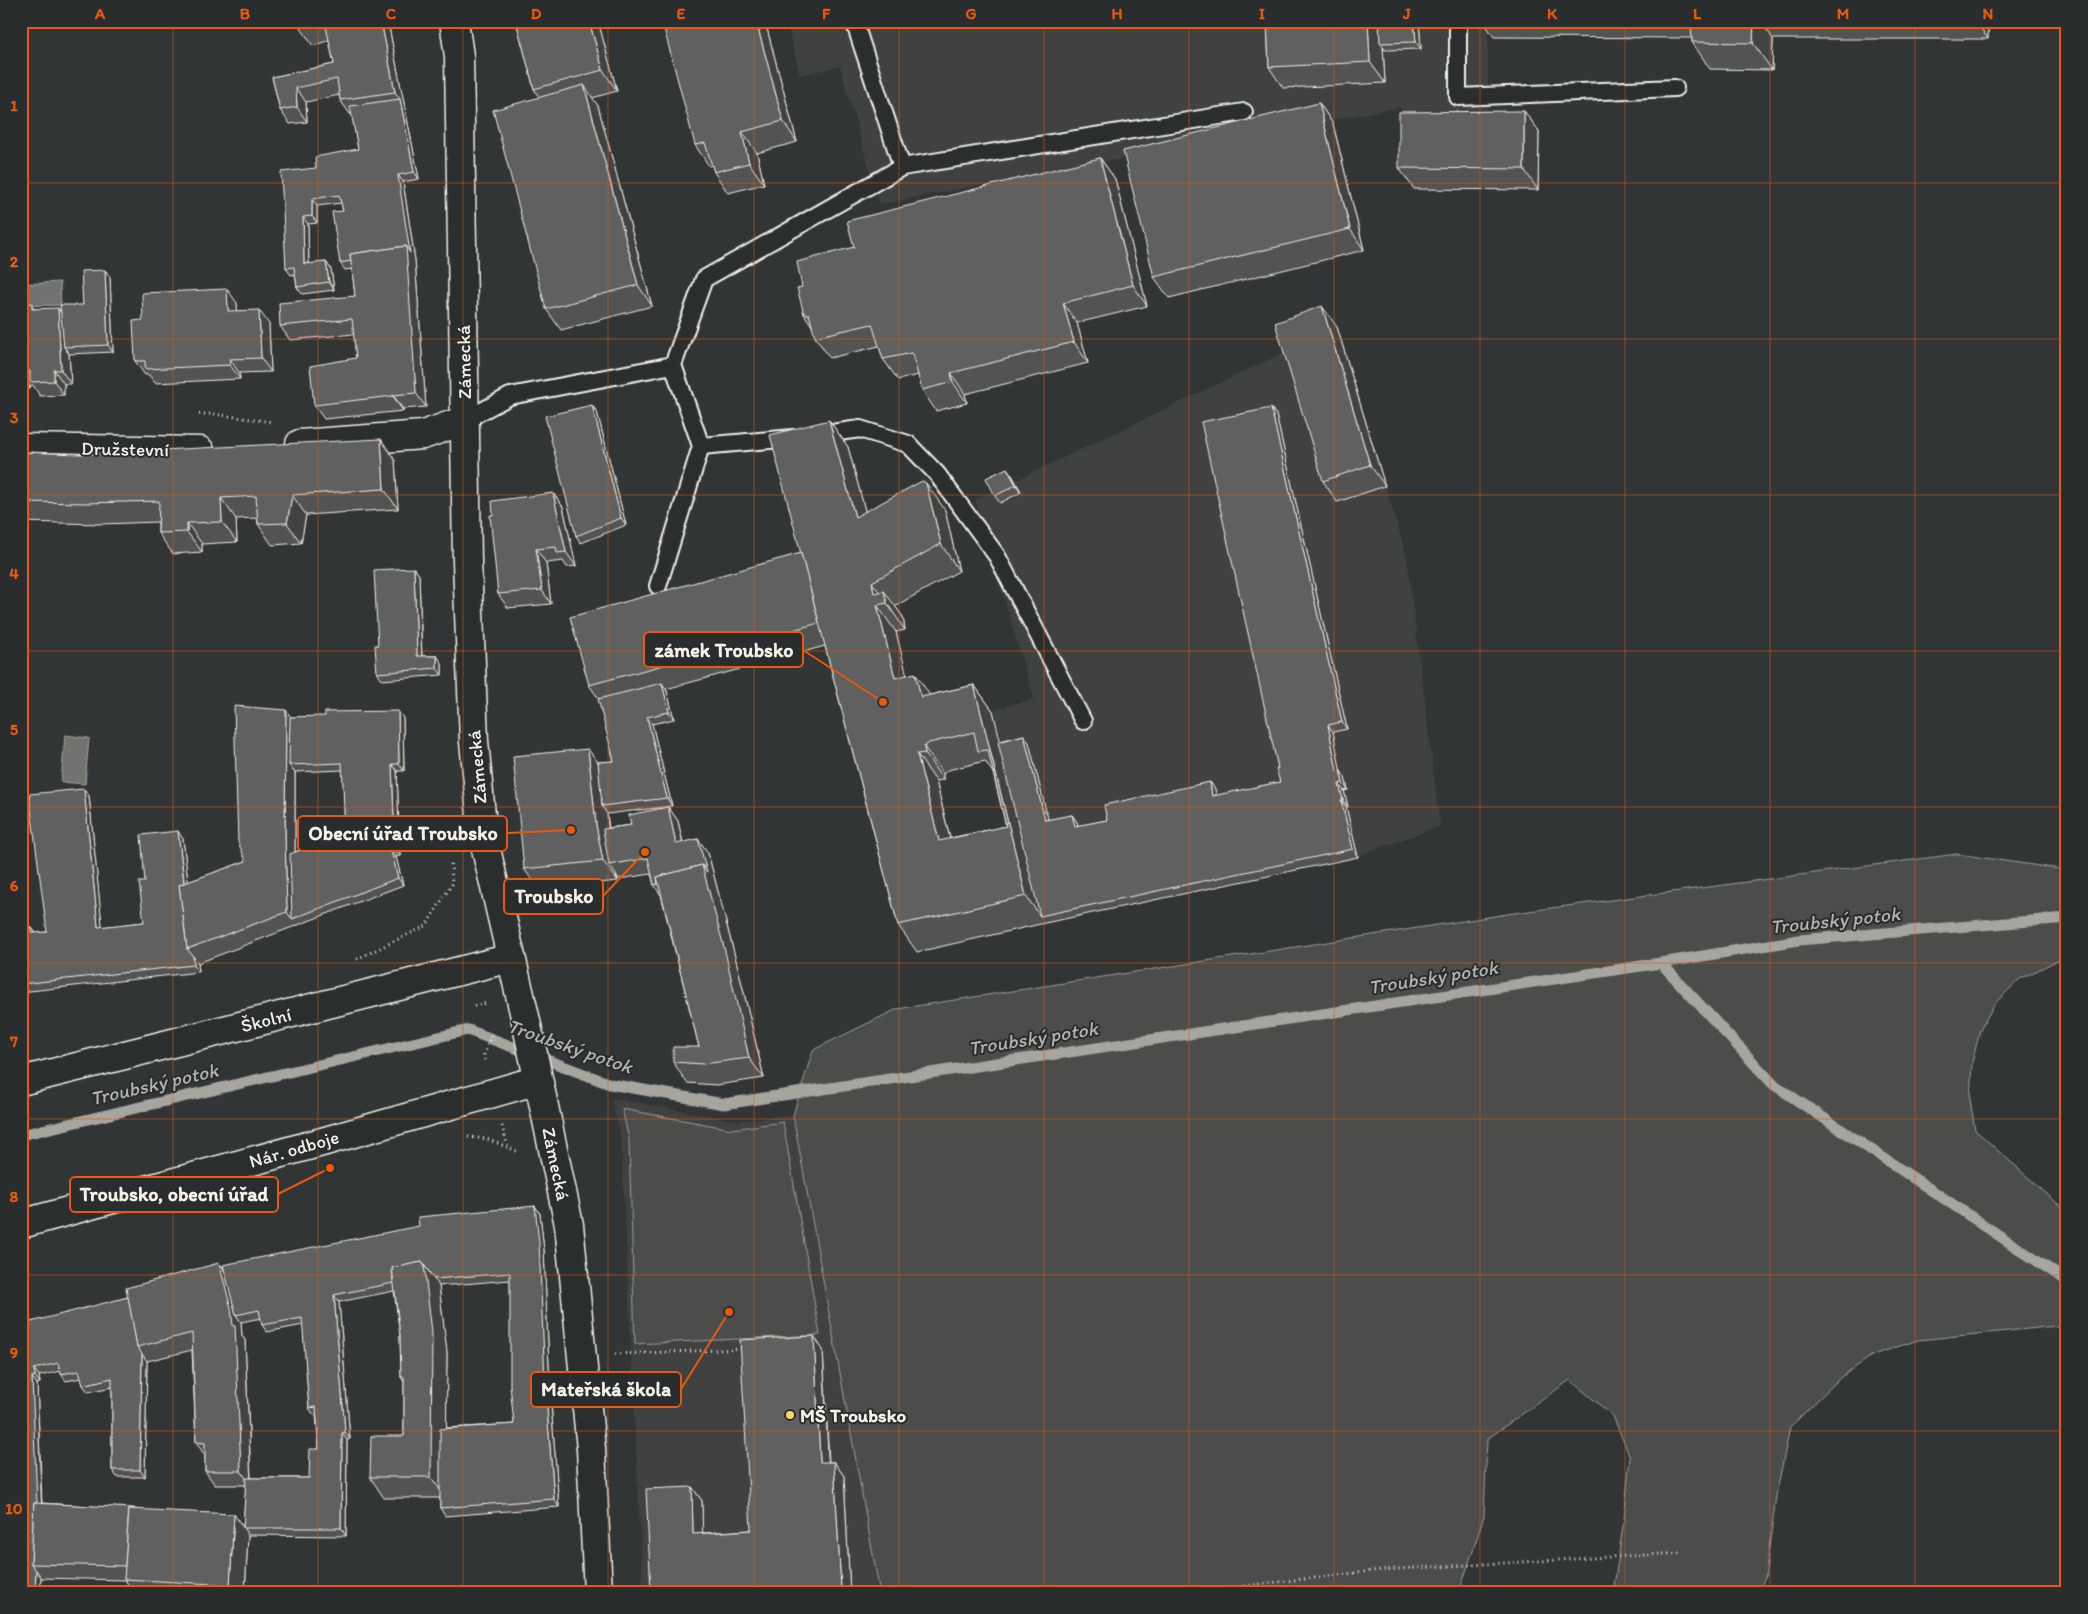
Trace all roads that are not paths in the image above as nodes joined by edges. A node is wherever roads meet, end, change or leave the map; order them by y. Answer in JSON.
{"nodes":[{"id":1,"x":454,"y":21,"type":"edge"},
{"id":2,"x":854,"y":21,"type":"edge"},
{"id":3,"x":1458,"y":21,"type":"edge"},
{"id":4,"x":1675,"y":88,"type":"dead end"},
{"id":5,"x":1244,"y":112,"type":"dead end"},
{"id":6,"x":902,"y":167,"type":"junction"},
{"id":7,"x":673,"y":365,"type":"junction"},
{"id":8,"x":465,"y":420,"type":"junction"},
{"id":9,"x":275,"y":434,"type":"road end"},
{"id":10,"x":701,"y":446,"type":"junction"},
{"id":11,"x":21,"y":448,"type":"edge"},
{"id":12,"x":226,"y":450,"type":"edge"},
{"id":13,"x":658,"y":586,"type":"dead end"},
{"id":14,"x":1083,"y":721,"type":"dead end"},
{"id":15,"x":511,"y":958,"type":"junction"},
{"id":16,"x":536,"y":1070,"type":"junction"},
{"id":17,"x":21,"y":1081,"type":"edge"},
{"id":18,"x":21,"y":1224,"type":"edge"},
{"id":19,"x":598,"y":1593,"type":"edge"}],
"edges":[{"from":1,"to":8,"type":"street","name":"Zámecká"},
{"from":2,"to":6,"type":"lane"},
{"from":3,"to":4,"type":"lane"},
{"from":5,"to":6,"type":"lane"},
{"from":6,"to":7,"type":"lane"},
{"from":7,"to":8,"type":"lane"},
{"from":7,"to":10,"type":"lane"},
{"from":8,"to":9,"type":"street"},
{"from":8,"to":15,"type":"street","name":"Zámecká"},
{"from":10,"to":13,"type":"lane"},
{"from":10,"to":14,"type":"lane"},
{"from":11,"to":12,"type":"street","name":"Družstevní"},
{"from":15,"to":16,"type":"street","name":"Zámecká"},
{"from":15,"to":17,"type":"street","name":"Školní"},
{"from":16,"to":18,"type":"street","name":"Nár. odboje"},
{"from":16,"to":19,"type":"street","name":"Zámecká"}]}
